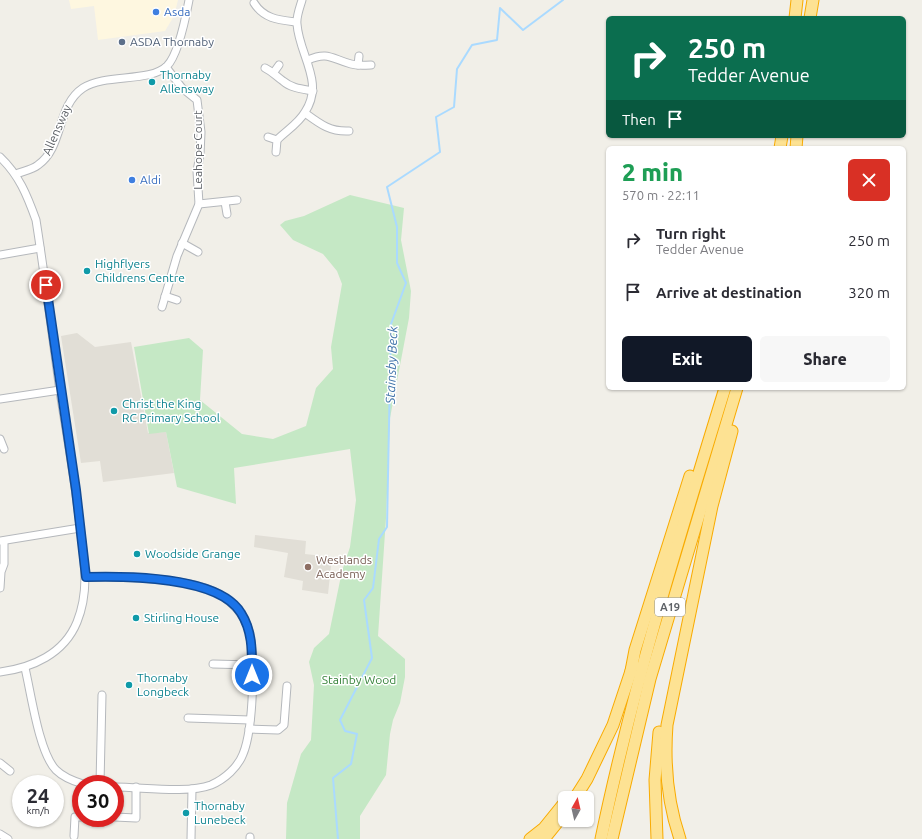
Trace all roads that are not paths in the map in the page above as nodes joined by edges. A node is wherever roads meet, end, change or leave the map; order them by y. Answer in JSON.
{"nodes":[{"id":1,"x":189,"y":0,"type":"edge"},
{"id":2,"x":302,"y":0,"type":"edge"},
{"id":3,"x":797,"y":0,"type":"edge"},
{"id":4,"x":812,"y":0,"type":"edge"},
{"id":5,"x":254,"y":3,"type":"dead end"},
{"id":6,"x":795,"y":16,"type":"edge"},
{"id":7,"x":810,"y":16,"type":"edge"},
{"id":8,"x":296,"y":22,"type":"junction"},
{"id":9,"x":359,"y":56,"type":"dead end"},
{"id":10,"x":308,"y":60,"type":"junction"},
{"id":11,"x":279,"y":65,"type":"dead end"},
{"id":12,"x":358,"y":65,"type":"junction"},
{"id":13,"x":371,"y":65,"type":"dead end"},
{"id":14,"x":166,"y":67,"type":"junction"},
{"id":15,"x":265,"y":68,"type":"dead end"},
{"id":16,"x":274,"y":72,"type":"junction"},
{"id":17,"x":313,"y":91,"type":"junction"},
{"id":18,"x":305,"y":113,"type":"junction"},
{"id":19,"x":349,"y":131,"type":"dead end"},
{"id":20,"x":268,"y":137,"type":"dead end"},
{"id":21,"x":277,"y":140,"type":"junction"},
{"id":22,"x":276,"y":152,"type":"dead end"},
{"id":23,"x":0,"y":157,"type":"edge"},
{"id":24,"x":16,"y":174,"type":"junction"},
{"id":25,"x":237,"y":200,"type":"dead end"},
{"id":26,"x":225,"y":202,"type":"junction"},
{"id":27,"x":199,"y":204,"type":"junction"},
{"id":28,"x":227,"y":214,"type":"dead end"},
{"id":29,"x":182,"y":243,"type":"junction"},
{"id":30,"x":40,"y":248,"type":"junction"},
{"id":31,"x":198,"y":252,"type":"dead end"},
{"id":32,"x":0,"y":255,"type":"edge"},
{"id":33,"x":165,"y":296,"type":"junction"},
{"id":34,"x":177,"y":300,"type":"dead end"},
{"id":35,"x":162,"y":308,"type":"dead end"},
{"id":36,"x":60,"y":390,"type":"junction"},
{"id":37,"x":717,"y":390,"type":"edge"},
{"id":38,"x":724,"y":390,"type":"edge"},
{"id":39,"x":736,"y":390,"type":"edge"},
{"id":40,"x":743,"y":390,"type":"edge"},
{"id":41,"x":0,"y":399,"type":"edge"},
{"id":42,"x":0,"y":439,"type":"edge"},
{"id":43,"x":4,"y":449,"type":"dead end"},
{"id":44,"x":80,"y":528,"type":"junction"},
{"id":45,"x":2,"y":541,"type":"edge"},
{"id":46,"x":668,"y":574,"type":"junction"},
{"id":47,"x":86,"y":577,"type":"junction"},
{"id":48,"x":0,"y":588,"type":"edge"},
{"id":49,"x":686,"y":625,"type":"junction"},
{"id":50,"x":213,"y":664,"type":"dead end"},
{"id":51,"x":252,"y":665,"type":"junction"},
{"id":52,"x":25,"y":668,"type":"junction"},
{"id":53,"x":631,"y":671,"type":"junction"},
{"id":54,"x":0,"y":672,"type":"edge"},
{"id":55,"x":287,"y":686,"type":"dead end"},
{"id":56,"x":102,"y":695,"type":"dead end"},
{"id":57,"x":188,"y":718,"type":"dead end"},
{"id":58,"x":250,"y":720,"type":"junction"},
{"id":59,"x":613,"y":725,"type":"junction"},
{"id":60,"x":249,"y":729,"type":"junction"},
{"id":61,"x":0,"y":763,"type":"edge"},
{"id":62,"x":10,"y":771,"type":"dead end"},
{"id":63,"x":100,"y":775,"type":"edge"},
{"id":64,"x":72,"y":781,"type":"edge"},
{"id":65,"x":124,"y":787,"type":"edge"},
{"id":66,"x":136,"y":787,"type":"junction"},
{"id":67,"x":192,"y":789,"type":"junction"},
{"id":68,"x":572,"y":791,"type":"edge"},
{"id":69,"x":579,"y":791,"type":"edge"},
{"id":70,"x":558,"y":811,"type":"edge"},
{"id":71,"x":124,"y":818,"type":"edge"},
{"id":72,"x":558,"y":822,"type":"edge"},
{"id":73,"x":74,"y":827,"type":"edge"},
{"id":74,"x":610,"y":831,"type":"edge"},
{"id":75,"x":0,"y":834,"type":"edge"},
{"id":76,"x":74,"y":836,"type":"dead end"},
{"id":77,"x":8,"y":839,"type":"edge"},
{"id":78,"x":191,"y":839,"type":"edge"},
{"id":79,"x":530,"y":839,"type":"edge"},
{"id":80,"x":544,"y":839,"type":"edge"},
{"id":81,"x":601,"y":839,"type":"edge"},
{"id":82,"x":657,"y":839,"type":"edge"},
{"id":83,"x":680,"y":839,"type":"edge"}],
"edges":[{"from":1,"to":14,"type":"street"},
{"from":2,"to":8,"type":"street"},
{"from":3,"to":6,"type":"highway"},
{"from":4,"to":7,"type":"highway"},
{"from":5,"to":8,"type":"street"},
{"from":8,"to":10,"type":"street"},
{"from":9,"to":12,"type":"street"},
{"from":10,"to":12,"type":"street"},
{"from":10,"to":17,"type":"street"},
{"from":11,"to":16,"type":"street"},
{"from":12,"to":13,"type":"street"},
{"from":14,"to":24,"type":"street","name":"Allensway"},
{"from":14,"to":27,"type":"street","name":"Leahope Court"},
{"from":15,"to":16,"type":"street"},
{"from":16,"to":17,"type":"street"},
{"from":17,"to":18,"type":"street"},
{"from":18,"to":19,"type":"street"},
{"from":18,"to":21,"type":"street"},
{"from":20,"to":21,"type":"street"},
{"from":21,"to":22,"type":"street"},
{"from":23,"to":24,"type":"street"},
{"from":24,"to":30,"type":"street"},
{"from":25,"to":26,"type":"street"},
{"from":26,"to":27,"type":"street"},
{"from":26,"to":28,"type":"street"},
{"from":27,"to":29,"type":"street","name":"Leahope Court"},
{"from":29,"to":31,"type":"street"},
{"from":29,"to":33,"type":"street","name":"Leahope Court"},
{"from":30,"to":32,"type":"street"},
{"from":30,"to":36,"type":"street"},
{"from":33,"to":34,"type":"street"},
{"from":33,"to":35,"type":"street","name":"Leahope Court"},
{"from":36,"to":41,"type":"street"},
{"from":36,"to":44,"type":"street"},
{"from":37,"to":53,"type":"highway"},
{"from":38,"to":46,"type":"highway","number":"A19"},
{"from":39,"to":74,"type":"highway","number":"A19"},
{"from":40,"to":49,"type":"highway"},
{"from":42,"to":43,"type":"street"},
{"from":44,"to":45,"type":"street"},
{"from":44,"to":47,"type":"street"},
{"from":45,"to":48,"type":"street"},
{"from":46,"to":53,"type":"highway"},
{"from":46,"to":74,"type":"highway","number":"A19"},
{"from":47,"to":51,"type":"street"},
{"from":47,"to":52,"type":"street"},
{"from":49,"to":82,"type":"highway"},
{"from":49,"to":83,"type":"highway"},
{"from":50,"to":51,"type":"street"},
{"from":51,"to":58,"type":"street"},
{"from":52,"to":54,"type":"street"},
{"from":52,"to":64,"type":"street"},
{"from":53,"to":59,"type":"highway"},
{"from":55,"to":60,"type":"street"},
{"from":56,"to":63,"type":"street"},
{"from":57,"to":58,"type":"street"},
{"from":58,"to":60,"type":"street"},
{"from":59,"to":68,"type":"highway"},
{"from":59,"to":69,"type":"highway"},
{"from":60,"to":67,"type":"street"},
{"from":61,"to":62,"type":"street"},
{"from":65,"to":66,"type":"street"},
{"from":66,"to":67,"type":"street"},
{"from":66,"to":71,"type":"street"},
{"from":67,"to":78,"type":"street"},
{"from":70,"to":79,"type":"highway"},
{"from":72,"to":80,"type":"highway"},
{"from":73,"to":76,"type":"street"},
{"from":74,"to":81,"type":"highway","number":"A19"},
{"from":75,"to":77,"type":"street"}]}
